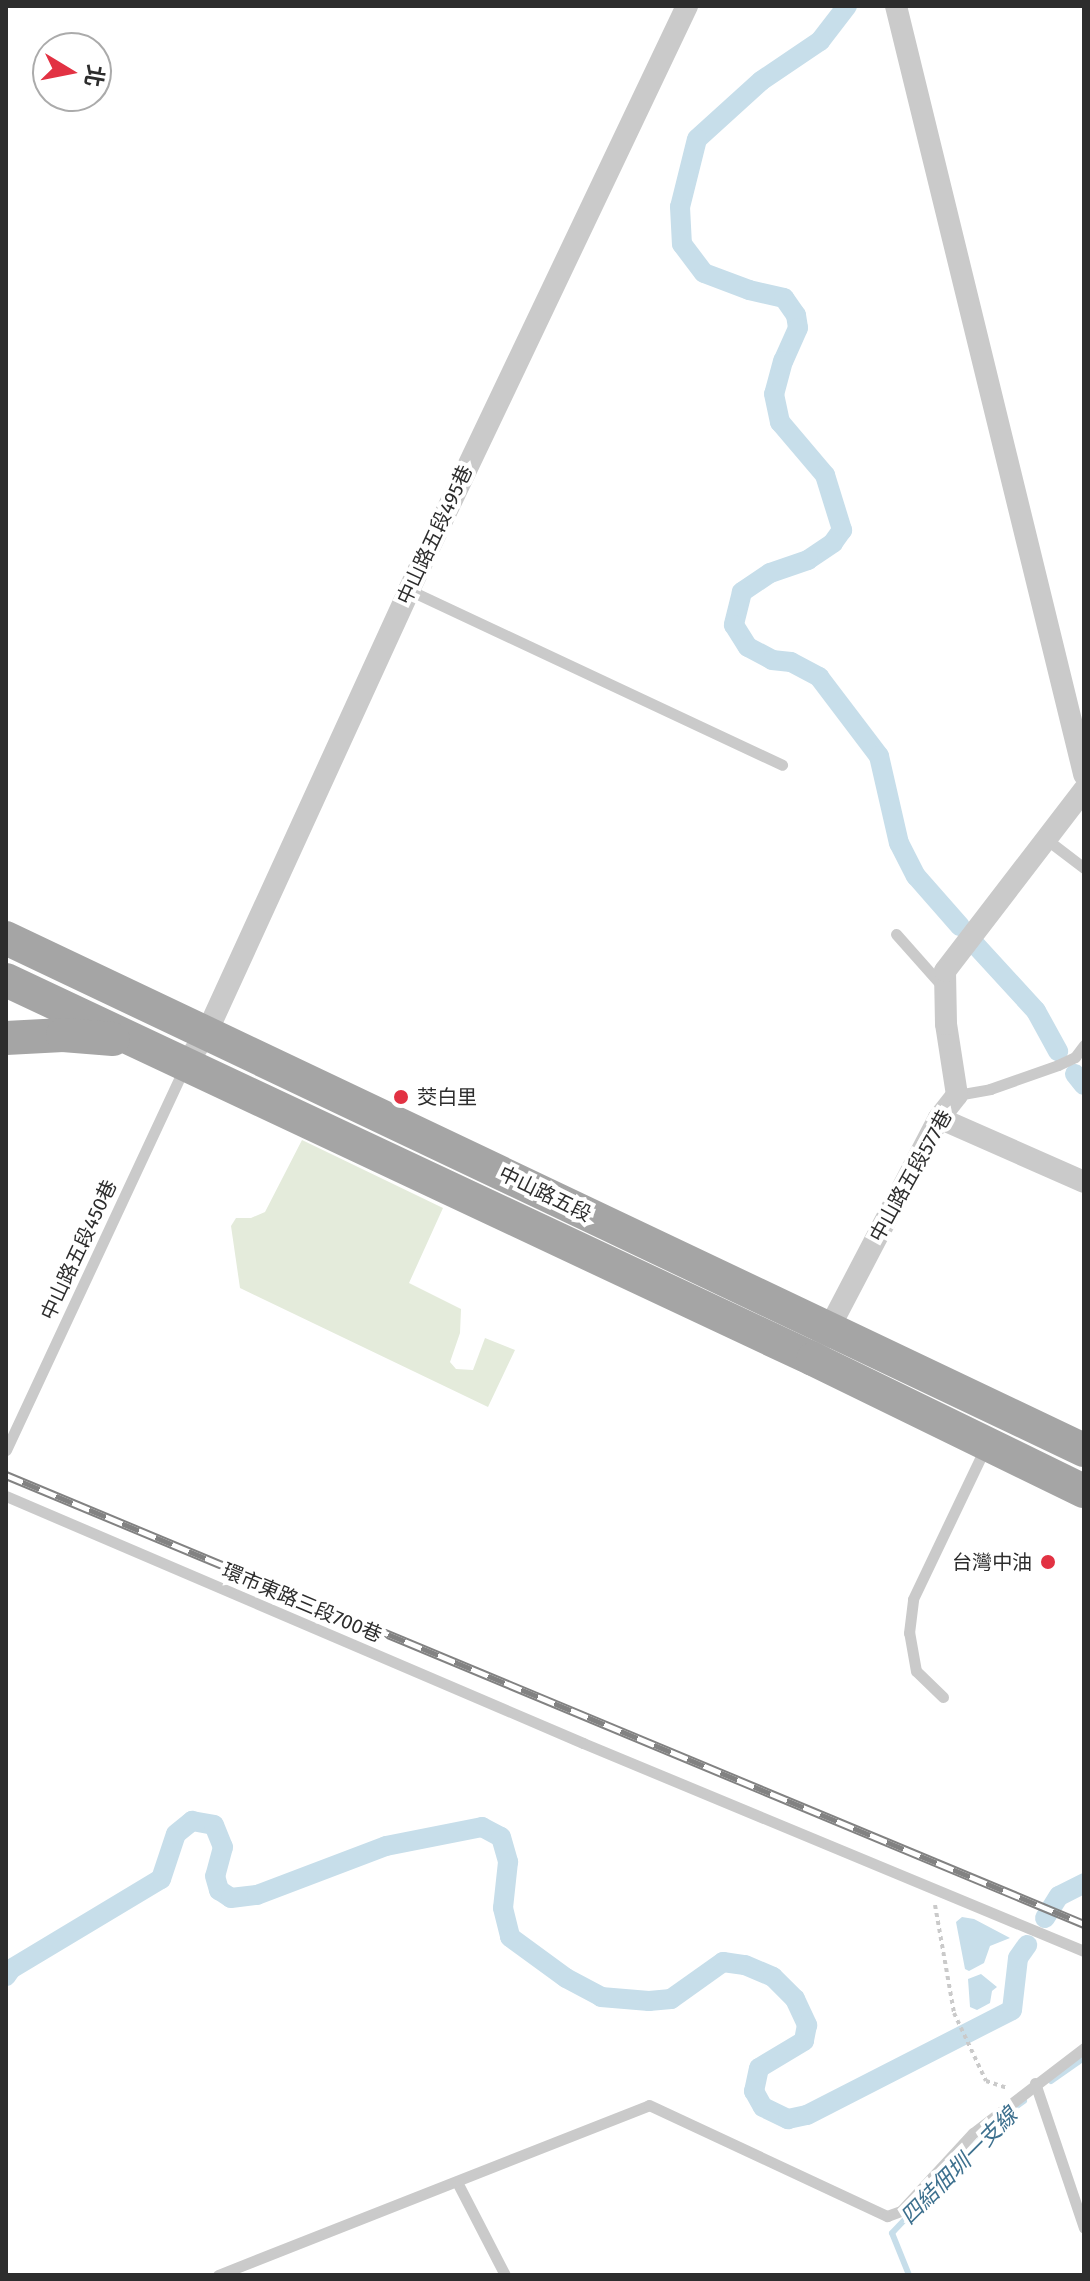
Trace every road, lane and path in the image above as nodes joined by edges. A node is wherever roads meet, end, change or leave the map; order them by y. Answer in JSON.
{"nodes":[{"id":1,"x":687,"y":6,"type":"edge"},
{"id":2,"x":896,"y":6,"type":"edge"},
{"id":3,"x":409,"y":590,"type":"junction"},
{"id":4,"x":782,"y":765,"type":"dead end"},
{"id":5,"x":1084,"y":774,"type":"edge"},
{"id":6,"x":1084,"y":790,"type":"edge"},
{"id":7,"x":1046,"y":839,"type":"junction"},
{"id":8,"x":1084,"y":868,"type":"edge"},
{"id":9,"x":896,"y":934,"type":"dead end"},
{"id":10,"x":6,"y":938,"type":"edge"},
{"id":11,"x":6,"y":980,"type":"edge"},
{"id":12,"x":944,"y":989,"type":"junction"},
{"id":13,"x":207,"y":1032,"type":"junction"},
{"id":14,"x":6,"y":1038,"type":"edge"},
{"id":15,"x":136,"y":1041,"type":"junction"},
{"id":16,"x":1084,"y":1045,"type":"edge"},
{"id":17,"x":185,"y":1066,"type":"junction"},
{"id":18,"x":957,"y":1095,"type":"junction"},
{"id":19,"x":939,"y":1118,"type":"junction"},
{"id":20,"x":1084,"y":1182,"type":"edge"},
{"id":21,"x":829,"y":1329,"type":"junction"},
{"id":22,"x":813,"y":1359,"type":"junction"},
{"id":23,"x":987,"y":1445,"type":"junction"},
{"id":24,"x":6,"y":1450,"type":"edge"},
{"id":25,"x":1084,"y":1450,"type":"edge"},
{"id":26,"x":1084,"y":1491,"type":"edge"},
{"id":27,"x":6,"y":1496,"type":"edge"},
{"id":28,"x":943,"y":1697,"type":"dead end"},
{"id":29,"x":932,"y":1890,"type":"dead end"},
{"id":30,"x":1084,"y":1951,"type":"edge"},
{"id":31,"x":1084,"y":2048,"type":"edge"},
{"id":32,"x":1035,"y":2083,"type":"junction"},
{"id":33,"x":1022,"y":2094,"type":"junction"},
{"id":34,"x":457,"y":2182,"type":"junction"},
{"id":35,"x":1084,"y":2228,"type":"edge"},
{"id":36,"x":218,"y":2275,"type":"edge"},
{"id":37,"x":505,"y":2275,"type":"edge"}],
"edges":[{"from":1,"to":3,"type":"street","name":"中山路五段495巷"},
{"from":2,"to":5,"type":"street"},
{"from":3,"to":4,"type":"lane"},
{"from":3,"to":13,"type":"street","name":"中山路五段495巷"},
{"from":6,"to":7,"type":"street","name":"中山路五段577巷"},
{"from":7,"to":8,"type":"lane"},
{"from":7,"to":12,"type":"street","name":"中山路五段577巷"},
{"from":9,"to":12,"type":"lane"},
{"from":10,"to":13,"type":"main road","name":"中山路五段"},
{"from":11,"to":15,"type":"main road","name":"中山路五段"},
{"from":12,"to":18,"type":"street","name":"中山路五段577巷"},
{"from":13,"to":17,"type":"street","name":"中山路五段495巷"},
{"from":13,"to":21,"type":"main road","name":"中山路五段"},
{"from":14,"to":15,"type":"main road"},
{"from":15,"to":17,"type":"main road","name":"中山路五段"},
{"from":16,"to":18,"type":"lane"},
{"from":17,"to":22,"type":"main road","name":"中山路五段"},
{"from":17,"to":24,"type":"lane","name":"中山路五段450巷"},
{"from":18,"to":19,"type":"street","name":"中山路五段577巷"},
{"from":19,"to":20,"type":"street"},
{"from":19,"to":21,"type":"street","name":"中山路五段577巷"},
{"from":21,"to":22,"type":"street","name":"中山路五段577巷"},
{"from":21,"to":25,"type":"main road","name":"中山路五段"},
{"from":22,"to":23,"type":"main road","name":"中山路五段"},
{"from":23,"to":26,"type":"main road","name":"中山路五段"},
{"from":23,"to":28,"type":"lane"},
{"from":27,"to":30,"type":"lane","name":"環市東路三段700巷"},
{"from":29,"to":33,"type":"path"},
{"from":31,"to":32,"type":"lane"},
{"from":32,"to":33,"type":"lane"},
{"from":32,"to":35,"type":"lane"},
{"from":33,"to":34,"type":"lane"},
{"from":34,"to":36,"type":"lane"},
{"from":34,"to":37,"type":"lane"}]}
